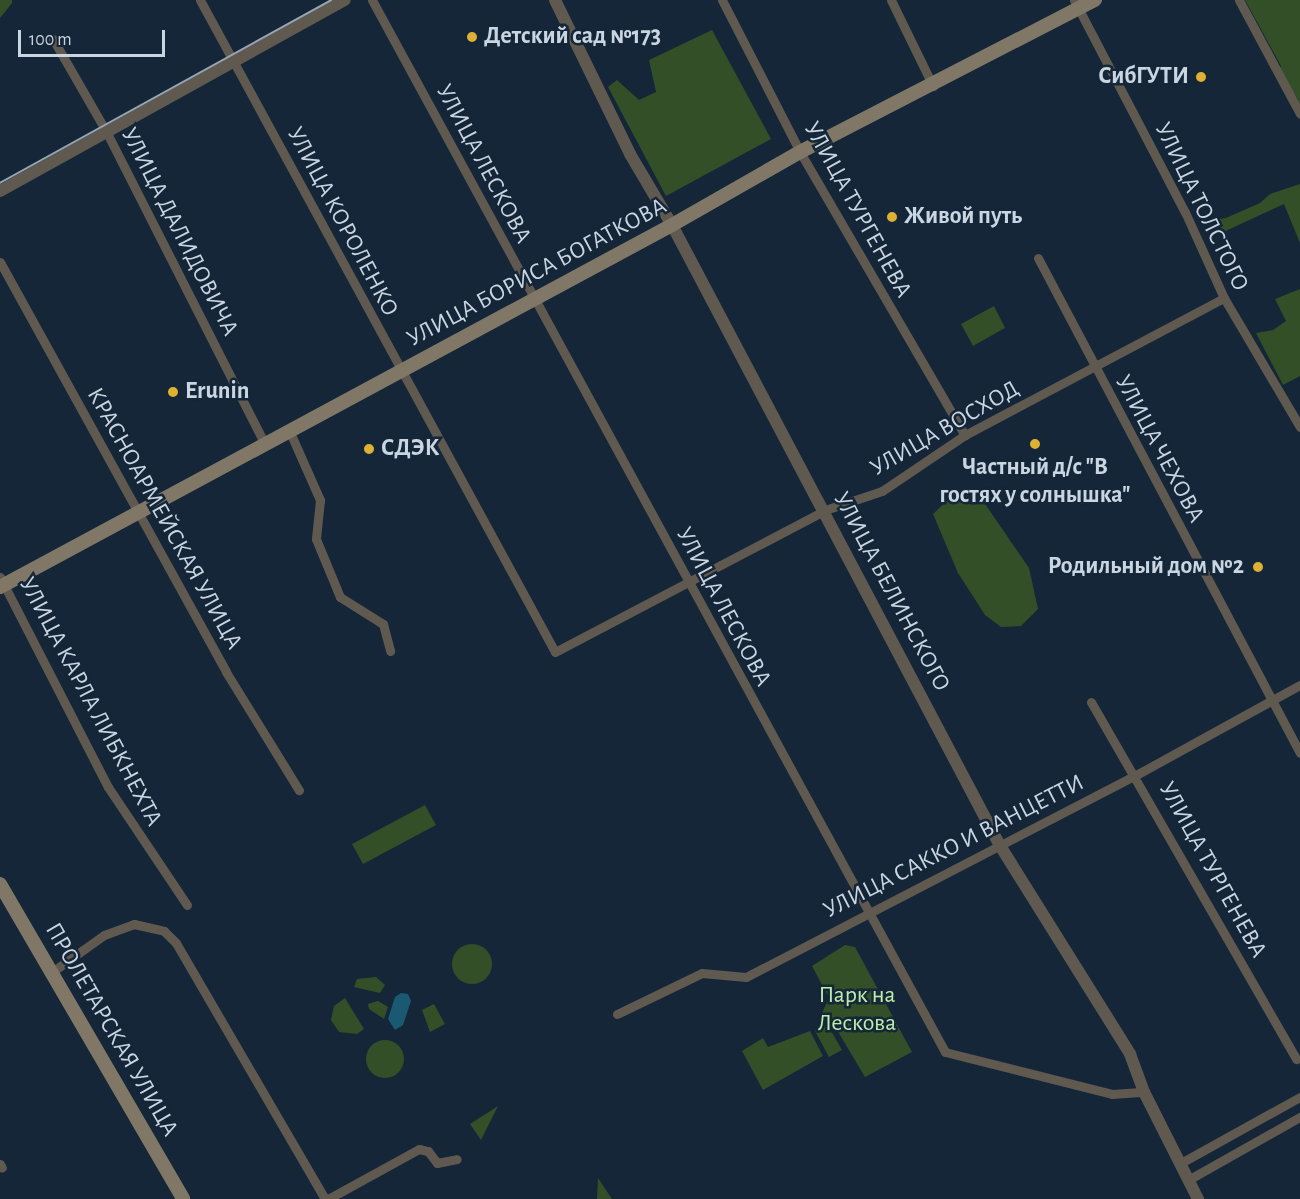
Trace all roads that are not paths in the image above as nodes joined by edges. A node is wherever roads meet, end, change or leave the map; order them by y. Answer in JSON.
{"nodes":[{"id":1,"x":200,"y":0,"type":"edge"},
{"id":2,"x":345,"y":0,"type":"edge"},
{"id":3,"x":372,"y":0,"type":"edge"},
{"id":4,"x":555,"y":0,"type":"edge"},
{"id":5,"x":722,"y":0,"type":"edge"},
{"id":6,"x":891,"y":0,"type":"edge"},
{"id":7,"x":1095,"y":0,"type":"edge"},
{"id":8,"x":1239,"y":0,"type":"edge"},
{"id":9,"x":1076,"y":5,"type":"edge"},
{"id":10,"x":53,"y":39,"type":"dead end"},
{"id":11,"x":234,"y":63,"type":"junction"},
{"id":12,"x":933,"y":86,"type":"junction"},
{"id":13,"x":1300,"y":114,"type":"edge"},
{"id":14,"x":107,"y":133,"type":"junction"},
{"id":15,"x":800,"y":152,"type":"junction"},
{"id":16,"x":0,"y":191,"type":"edge"},
{"id":17,"x":672,"y":225,"type":"junction"},
{"id":18,"x":1038,"y":258,"type":"dead end"},
{"id":19,"x":0,"y":262,"type":"edge"},
{"id":20,"x":1224,"y":297,"type":"junction"},
{"id":21,"x":533,"y":298,"type":"junction"},
{"id":22,"x":1093,"y":367,"type":"junction"},
{"id":23,"x":400,"y":372,"type":"junction"},
{"id":24,"x":1300,"y":405,"type":"edge"},
{"id":25,"x":1290,"y":411,"type":"junction"},
{"id":26,"x":1300,"y":427,"type":"edge"},
{"id":27,"x":289,"y":430,"type":"junction"},
{"id":28,"x":965,"y":435,"type":"junction"},
{"id":29,"x":265,"y":445,"type":"junction"},
{"id":30,"x":825,"y":510,"type":"junction"},
{"id":31,"x":138,"y":513,"type":"junction"},
{"id":32,"x":1,"y":583,"type":"edge"},
{"id":33,"x":689,"y":584,"type":"junction"},
{"id":34,"x":390,"y":651,"type":"dead end"},
{"id":35,"x":555,"y":652,"type":"joint"},
{"id":36,"x":1300,"y":685,"type":"edge"},
{"id":37,"x":1273,"y":701,"type":"junction"},
{"id":38,"x":1091,"y":702,"type":"dead end"},
{"id":39,"x":1300,"y":753,"type":"edge"},
{"id":40,"x":1136,"y":775,"type":"junction"},
{"id":41,"x":299,"y":790,"type":"dead end"},
{"id":42,"x":999,"y":844,"type":"junction"},
{"id":43,"x":0,"y":884,"type":"edge"},
{"id":44,"x":187,"y":905,"type":"dead end"},
{"id":45,"x":867,"y":913,"type":"junction"},
{"id":46,"x":52,"y":972,"type":"junction"},
{"id":47,"x":617,"y":1014,"type":"dead end"},
{"id":48,"x":1296,"y":1059,"type":"dead end"},
{"id":49,"x":1144,"y":1092,"type":"junction"},
{"id":50,"x":1300,"y":1097,"type":"edge"},
{"id":51,"x":1300,"y":1117,"type":"edge"},
{"id":52,"x":457,"y":1159,"type":"dead end"},
{"id":53,"x":1179,"y":1164,"type":"junction"},
{"id":54,"x":1188,"y":1180,"type":"junction"},
{"id":55,"x":183,"y":1199,"type":"edge"},
{"id":56,"x":327,"y":1199,"type":"edge"},
{"id":57,"x":1198,"y":1199,"type":"edge"}],
"edges":[{"from":1,"to":11,"type":"street","name":"УЛИЦА КОРОЛЕНКО"},
{"from":2,"to":11,"type":"street"},
{"from":3,"to":21,"type":"street","name":"УЛИЦА ЛЕСКОВА"},
{"from":4,"to":17,"type":"street","name":"УЛИЦА БЕЛИНСКОГО"},
{"from":5,"to":15,"type":"street","name":"УЛИЦА ТУРГЕНЕВА"},
{"from":6,"to":12,"type":"street"},
{"from":7,"to":9,"type":"main road","name":"УЛИЦА БОРИСА БОГАТКОВА"},
{"from":8,"to":13,"type":"street"},
{"from":9,"to":12,"type":"main road","name":"УЛИЦА БОРИСА БОГАТКОВА"},
{"from":9,"to":20,"type":"street","name":"УЛИЦА ТОЛСТОГО"},
{"from":10,"to":14,"type":"street","name":"УЛИЦА ДАЛИДОВИЧА"},
{"from":11,"to":14,"type":"street"},
{"from":11,"to":23,"type":"street","name":"УЛИЦА КОРОЛЕНКО"},
{"from":12,"to":15,"type":"main road","name":"УЛИЦА БОРИСА БОГАТКОВА"},
{"from":14,"to":16,"type":"street"},
{"from":14,"to":29,"type":"street","name":"УЛИЦА ДАЛИДОВИЧА"},
{"from":15,"to":17,"type":"main road","name":"УЛИЦА БОРИСА БОГАТКОВА"},
{"from":15,"to":28,"type":"street","name":"УЛИЦА ТУРГЕНЕВА"},
{"from":17,"to":21,"type":"main road","name":"УЛИЦА БОРИСА БОГАТКОВА"},
{"from":17,"to":30,"type":"street","name":"УЛИЦА БЕЛИНСКОГО"},
{"from":18,"to":22,"type":"street","name":"УЛИЦА ЧЕХОВА"},
{"from":19,"to":31,"type":"street","name":"КРАСНОАРМЕЙСКАЯ УЛИЦА"},
{"from":20,"to":22,"type":"street","name":"УЛИЦА ВОСХОД"},
{"from":20,"to":25,"type":"street","name":"УЛИЦА ТОЛСТОГО"},
{"from":21,"to":23,"type":"main road","name":"УЛИЦА БОРИСА БОГАТКОВА"},
{"from":21,"to":33,"type":"street","name":"УЛИЦА ЛЕСКОВА"},
{"from":22,"to":28,"type":"street","name":"УЛИЦА ВОСХОД"},
{"from":22,"to":37,"type":"street","name":"УЛИЦА ЧЕХОВА"},
{"from":23,"to":27,"type":"main road","name":"УЛИЦА БОРИСА БОГАТКОВА"},
{"from":23,"to":35,"type":"street","name":"УЛИЦА КОРОЛЕНКО"},
{"from":24,"to":25,"type":"street"},
{"from":25,"to":26,"type":"street","name":"УЛИЦА ТОЛСТОГО"},
{"from":27,"to":29,"type":"main road","name":"УЛИЦА БОРИСА БОГАТКОВА"},
{"from":27,"to":34,"type":"street"},
{"from":28,"to":30,"type":"street","name":"УЛИЦА ВОСХОД"},
{"from":29,"to":31,"type":"main road","name":"УЛИЦА БОРИСА БОГАТКОВА"},
{"from":30,"to":33,"type":"street","name":"УЛИЦА ВОСХОД"},
{"from":30,"to":42,"type":"street","name":"УЛИЦА БЕЛИНСКОГО"},
{"from":31,"to":32,"type":"main road","name":"УЛИЦА БОРИСА БОГАТКОВА"},
{"from":31,"to":41,"type":"street","name":"КРАСНОАРМЕЙСКАЯ УЛИЦА"},
{"from":32,"to":44,"type":"street","name":"УЛИЦА КАРЛА ЛИБКНЕХТА"},
{"from":33,"to":35,"type":"street","name":"УЛИЦА ВОСХОД"},
{"from":33,"to":45,"type":"street","name":"УЛИЦА ЛЕСКОВА"},
{"from":36,"to":37,"type":"street","name":"УЛИЦА САККО И ВАНЦЕТТИ"},
{"from":37,"to":39,"type":"street","name":"УЛИЦА ЧЕХОВА"},
{"from":37,"to":40,"type":"street","name":"УЛИЦА САККО И ВАНЦЕТТИ"},
{"from":38,"to":40,"type":"street","name":"УЛИЦА ТУРГЕНЕВА"},
{"from":40,"to":42,"type":"street","name":"УЛИЦА САККО И ВАНЦЕТТИ"},
{"from":40,"to":48,"type":"street","name":"УЛИЦА ТУРГЕНЕВА"},
{"from":42,"to":45,"type":"street","name":"УЛИЦА САККО И ВАНЦЕТТИ"},
{"from":42,"to":49,"type":"street","name":"УЛИЦА БЕЛИНСКОГО"},
{"from":43,"to":46,"type":"main road","name":"ПРОЛЕТАРСКАЯ УЛИЦА"},
{"from":45,"to":47,"type":"street","name":"УЛИЦА САККО И ВАНЦЕТТИ"},
{"from":45,"to":49,"type":"street","name":"УЛИЦА ЛЕСКОВА"},
{"from":46,"to":55,"type":"main road","name":"ПРОЛЕТАРСКАЯ УЛИЦА"},
{"from":46,"to":56,"type":"street"},
{"from":49,"to":53,"type":"street","name":"УЛИЦА БЕЛИНСКОГО"},
{"from":50,"to":53,"type":"street"},
{"from":51,"to":54,"type":"street"},
{"from":52,"to":56,"type":"street"},
{"from":53,"to":54,"type":"street","name":"УЛИЦА БЕЛИНСКОГО"},
{"from":54,"to":57,"type":"street","name":"УЛИЦА БЕЛИНСКОГО"}]}
